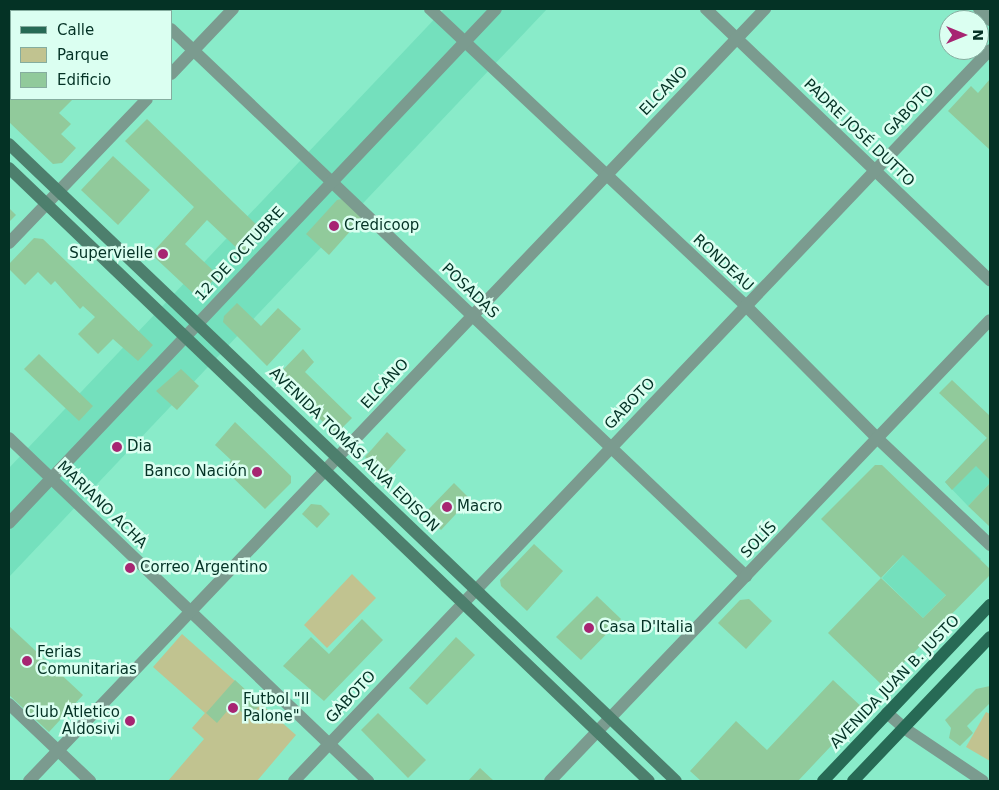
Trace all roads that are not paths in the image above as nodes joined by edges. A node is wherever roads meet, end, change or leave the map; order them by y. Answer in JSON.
{"nodes":[{"id":1,"x":233,"y":9,"type":"edge"},
{"id":2,"x":430,"y":9,"type":"edge"},
{"id":3,"x":496,"y":9,"type":"edge"},
{"id":4,"x":706,"y":9,"type":"edge"},
{"id":5,"x":765,"y":9,"type":"edge"},
{"id":6,"x":979,"y":9,"type":"edge"},
{"id":7,"x":990,"y":20,"type":"edge"},
{"id":8,"x":172,"y":30,"type":"edge"},
{"id":9,"x":736,"y":38,"type":"junction"},
{"id":10,"x":465,"y":42,"type":"junction"},
{"id":11,"x":194,"y":50,"type":"junction"},
{"id":12,"x":990,"y":50,"type":"edge"},
{"id":13,"x":172,"y":73,"type":"edge"},
{"id":14,"x":146,"y":100,"type":"edge"},
{"id":15,"x":9,"y":144,"type":"edge"},
{"id":16,"x":9,"y":168,"type":"edge"},
{"id":17,"x":875,"y":170,"type":"junction"},
{"id":18,"x":605,"y":176,"type":"junction"},
{"id":19,"x":332,"y":182,"type":"junction"},
{"id":20,"x":59,"y":191,"type":"junction"},
{"id":21,"x":46,"y":204,"type":"junction"},
{"id":22,"x":9,"y":243,"type":"edge"},
{"id":23,"x":990,"y":280,"type":"edge"},
{"id":24,"x":746,"y":306,"type":"junction"},
{"id":25,"x":472,"y":316,"type":"junction"},
{"id":26,"x":990,"y":320,"type":"edge"},
{"id":27,"x":197,"y":324,"type":"junction"},
{"id":28,"x":185,"y":337,"type":"junction"},
{"id":29,"x":9,"y":438,"type":"edge"},
{"id":30,"x":877,"y":438,"type":"junction"},
{"id":31,"x":611,"y":448,"type":"junction"},
{"id":32,"x":338,"y":458,"type":"junction"},
{"id":33,"x":326,"y":471,"type":"junction"},
{"id":34,"x":51,"y":478,"type":"junction"},
{"id":35,"x":9,"y":522,"type":"edge"},
{"id":36,"x":990,"y":545,"type":"edge"},
{"id":37,"x":746,"y":576,"type":"junction"},
{"id":38,"x":476,"y":590,"type":"junction"},
{"id":39,"x":463,"y":603,"type":"junction"},
{"id":40,"x":990,"y":605,"type":"edge"},
{"id":41,"x":192,"y":613,"type":"junction"},
{"id":42,"x":990,"y":637,"type":"edge"},
{"id":43,"x":9,"y":704,"type":"edge"},
{"id":44,"x":887,"y":713,"type":"junction"},
{"id":45,"x":612,"y":719,"type":"junction"},
{"id":46,"x":904,"y":728,"type":"junction"},
{"id":47,"x":598,"y":732,"type":"junction"},
{"id":48,"x":329,"y":744,"type":"junction"},
{"id":49,"x":58,"y":751,"type":"junction"},
{"id":50,"x":29,"y":781,"type":"edge"},
{"id":51,"x":90,"y":781,"type":"edge"},
{"id":52,"x":294,"y":781,"type":"edge"},
{"id":53,"x":368,"y":781,"type":"edge"},
{"id":54,"x":550,"y":781,"type":"edge"},
{"id":55,"x":649,"y":781,"type":"edge"},
{"id":56,"x":676,"y":781,"type":"edge"},
{"id":57,"x":823,"y":781,"type":"edge"},
{"id":58,"x":853,"y":781,"type":"edge"},
{"id":59,"x":983,"y":781,"type":"edge"}],
"edges":[{"from":1,"to":11,"type":"street"},
{"from":2,"to":10,"type":"street","name":"RONDEAU"},
{"from":3,"to":10,"type":"street","name":"12 DE OCTUBRE"},
{"from":4,"to":9,"type":"street","name":"PADRE JOSÉ DUTTO"},
{"from":5,"to":9,"type":"street","name":"ELCANO"},
{"from":6,"to":7,"type":"street"},
{"from":8,"to":11,"type":"street","name":"POSADAS"},
{"from":9,"to":17,"type":"street","name":"PADRE JOSÉ DUTTO"},
{"from":9,"to":18,"type":"street","name":"ELCANO"},
{"from":10,"to":18,"type":"street","name":"RONDEAU"},
{"from":10,"to":19,"type":"street","name":"12 DE OCTUBRE"},
{"from":11,"to":13,"type":"street"},
{"from":11,"to":19,"type":"street","name":"POSADAS"},
{"from":12,"to":17,"type":"street","name":"GABOTO"},
{"from":14,"to":20,"type":"street"},
{"from":15,"to":20,"type":"main road","name":"AVENIDA TOMÁS ALVA EDISON"},
{"from":16,"to":21,"type":"main road"},
{"from":17,"to":23,"type":"street","name":"PADRE JOSÉ DUTTO"},
{"from":17,"to":24,"type":"street","name":"GABOTO"},
{"from":18,"to":24,"type":"street","name":"RONDEAU"},
{"from":18,"to":25,"type":"street","name":"ELCANO"},
{"from":19,"to":25,"type":"street","name":"POSADAS"},
{"from":19,"to":27,"type":"street","name":"12 DE OCTUBRE"},
{"from":20,"to":21,"type":"street"},
{"from":20,"to":27,"type":"main road","name":"AVENIDA TOMÁS ALVA EDISON"},
{"from":21,"to":22,"type":"street"},
{"from":21,"to":28,"type":"main road"},
{"from":24,"to":30,"type":"street","name":"RONDEAU"},
{"from":24,"to":31,"type":"street","name":"GABOTO"},
{"from":25,"to":31,"type":"street","name":"POSADAS"},
{"from":25,"to":32,"type":"street","name":"ELCANO"},
{"from":26,"to":30,"type":"street","name":"SOLÍS"},
{"from":27,"to":28,"type":"street","name":"12 DE OCTUBRE"},
{"from":27,"to":32,"type":"main road","name":"AVENIDA TOMÁS ALVA EDISON"},
{"from":28,"to":33,"type":"main road"},
{"from":28,"to":34,"type":"street","name":"12 DE OCTUBRE"},
{"from":29,"to":34,"type":"street","name":"MARIANO ACHA"},
{"from":30,"to":36,"type":"street","name":"RONDEAU"},
{"from":30,"to":37,"type":"street","name":"SOLÍS"},
{"from":31,"to":37,"type":"street","name":"POSADAS"},
{"from":31,"to":38,"type":"street","name":"GABOTO"},
{"from":32,"to":33,"type":"street","name":"ELCANO"},
{"from":32,"to":38,"type":"main road","name":"AVENIDA TOMÁS ALVA EDISON"},
{"from":33,"to":39,"type":"main road"},
{"from":33,"to":41,"type":"street","name":"ELCANO"},
{"from":34,"to":35,"type":"street","name":"12 DE OCTUBRE"},
{"from":34,"to":41,"type":"street","name":"MARIANO ACHA"},
{"from":37,"to":45,"type":"street","name":"SOLÍS"},
{"from":38,"to":39,"type":"street","name":"GABOTO"},
{"from":38,"to":45,"type":"main road","name":"AVENIDA TOMÁS ALVA EDISON"},
{"from":39,"to":47,"type":"main road"},
{"from":39,"to":48,"type":"street","name":"GABOTO"},
{"from":40,"to":44,"type":"main road","name":"AVENIDA JUAN B. JUSTO"},
{"from":41,"to":48,"type":"street","name":"MARIANO ACHA"},
{"from":41,"to":49,"type":"street","name":"ELCANO"},
{"from":42,"to":46,"type":"main road"},
{"from":43,"to":49,"type":"street"},
{"from":44,"to":46,"type":"street"},
{"from":44,"to":57,"type":"main road","name":"AVENIDA JUAN B. JUSTO"},
{"from":45,"to":47,"type":"street","name":"SOLÍS"},
{"from":45,"to":56,"type":"main road","name":"AVENIDA TOMÁS ALVA EDISON"},
{"from":46,"to":58,"type":"main road"},
{"from":46,"to":59,"type":"street"},
{"from":47,"to":54,"type":"street","name":"SOLÍS"},
{"from":47,"to":55,"type":"main road"},
{"from":48,"to":52,"type":"street","name":"GABOTO"},
{"from":48,"to":53,"type":"street","name":"MARIANO ACHA"},
{"from":49,"to":50,"type":"street","name":"ELCANO"},
{"from":49,"to":51,"type":"street"}]}
